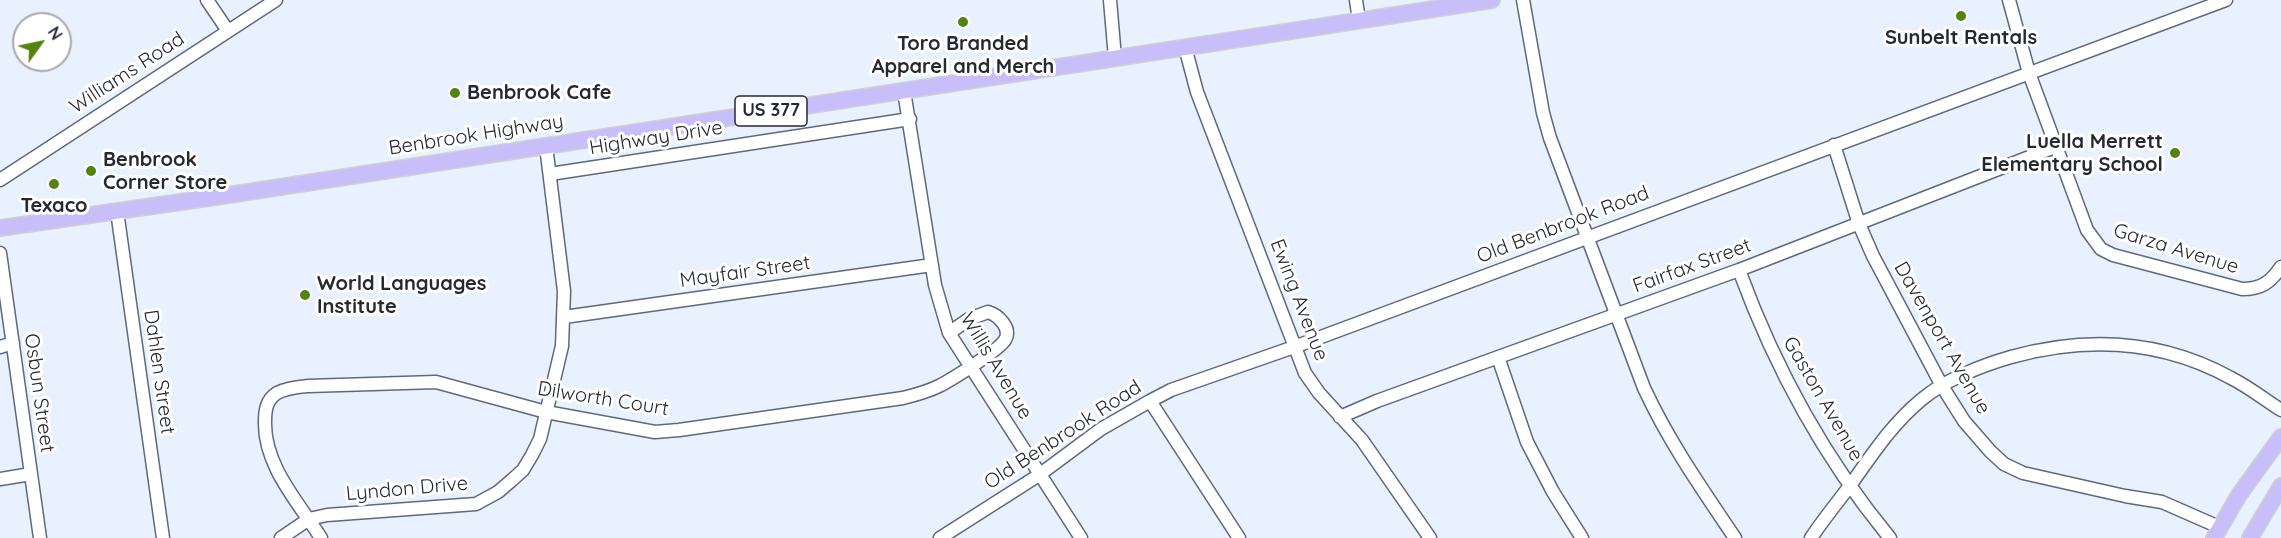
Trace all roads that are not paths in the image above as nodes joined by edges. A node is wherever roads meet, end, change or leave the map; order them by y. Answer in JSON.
{"nodes":[{"id":1,"x":207,"y":0,"type":"edge"},
{"id":2,"x":276,"y":0,"type":"edge"},
{"id":3,"x":1110,"y":0,"type":"edge"},
{"id":4,"x":1356,"y":0,"type":"edge"},
{"id":5,"x":1492,"y":0,"type":"edge"},
{"id":6,"x":1523,"y":0,"type":"edge"},
{"id":7,"x":2009,"y":0,"type":"edge"},
{"id":8,"x":2226,"y":0,"type":"edge"},
{"id":9,"x":1359,"y":21,"type":"junction"},
{"id":10,"x":228,"y":31,"type":"junction"},
{"id":11,"x":1185,"y":47,"type":"junction"},
{"id":12,"x":1115,"y":58,"type":"junction"},
{"id":13,"x":2029,"y":73,"type":"junction"},
{"id":14,"x":904,"y":91,"type":"junction"},
{"id":15,"x":910,"y":119,"type":"junction"},
{"id":16,"x":1834,"y":145,"type":"junction"},
{"id":17,"x":546,"y":146,"type":"junction"},
{"id":18,"x":2055,"y":147,"type":"junction"},
{"id":19,"x":550,"y":174,"type":"junction"},
{"id":20,"x":0,"y":180,"type":"edge"},
{"id":21,"x":117,"y":211,"type":"junction"},
{"id":22,"x":1860,"y":224,"type":"junction"},
{"id":23,"x":0,"y":228,"type":"edge"},
{"id":24,"x":1586,"y":237,"type":"junction"},
{"id":25,"x":0,"y":252,"type":"edge"},
{"id":26,"x":932,"y":265,"type":"junction"},
{"id":27,"x":2281,"y":267,"type":"edge"},
{"id":28,"x":1739,"y":270,"type":"junction"},
{"id":29,"x":1615,"y":314,"type":"junction"},
{"id":30,"x":564,"y":317,"type":"junction"},
{"id":31,"x":949,"y":333,"type":"junction"},
{"id":32,"x":13,"y":343,"type":"junction"},
{"id":33,"x":0,"y":347,"type":"edge"},
{"id":34,"x":1294,"y":347,"type":"junction"},
{"id":35,"x":1498,"y":357,"type":"junction"},
{"id":36,"x":970,"y":366,"type":"junction"},
{"id":37,"x":1942,"y":386,"type":"junction"},
{"id":38,"x":1150,"y":401,"type":"junction"},
{"id":39,"x":2281,"y":410,"type":"edge"},
{"id":40,"x":546,"y":412,"type":"junction"},
{"id":41,"x":1340,"y":417,"type":"junction"},
{"id":42,"x":2281,"y":437,"type":"edge"},
{"id":43,"x":31,"y":474,"type":"junction"},
{"id":44,"x":1040,"y":475,"type":"junction"},
{"id":45,"x":0,"y":479,"type":"edge"},
{"id":46,"x":1850,"y":486,"type":"junction"},
{"id":47,"x":2281,"y":486,"type":"edge"},
{"id":48,"x":309,"y":519,"type":"junction"},
{"id":49,"x":2216,"y":532,"type":"edge"},
{"id":50,"x":40,"y":538,"type":"edge"},
{"id":51,"x":163,"y":538,"type":"edge"},
{"id":52,"x":281,"y":538,"type":"edge"},
{"id":53,"x":321,"y":538,"type":"edge"},
{"id":54,"x":940,"y":538,"type":"edge"},
{"id":55,"x":1081,"y":538,"type":"edge"},
{"id":56,"x":1239,"y":538,"type":"edge"},
{"id":57,"x":1430,"y":538,"type":"edge"},
{"id":58,"x":1582,"y":538,"type":"edge"},
{"id":59,"x":1735,"y":538,"type":"edge"},
{"id":60,"x":1811,"y":538,"type":"edge"},
{"id":61,"x":1890,"y":538,"type":"edge"},
{"id":62,"x":2250,"y":538,"type":"edge"}],
"edges":[{"from":1,"to":10,"type":"street"},
{"from":2,"to":10,"type":"street","name":"Williams Road"},
{"from":3,"to":12,"type":"street"},
{"from":4,"to":9,"type":"street"},
{"from":5,"to":9,"type":"main road","name":"Benbrook Highway","number":"US 377"},
{"from":6,"to":24,"type":"street"},
{"from":7,"to":13,"type":"street","name":"Garza Avenue"},
{"from":8,"to":13,"type":"street","name":"Old Benbrook Road"},
{"from":9,"to":11,"type":"main road","name":"Benbrook Highway","number":"US 377"},
{"from":10,"to":20,"type":"street","name":"Williams Road"},
{"from":11,"to":12,"type":"main road","name":"Benbrook Highway","number":"US 377"},
{"from":11,"to":34,"type":"street","name":"Ewing Avenue"},
{"from":12,"to":14,"type":"main road","name":"Benbrook Highway","number":"US 377"},
{"from":13,"to":16,"type":"street","name":"Old Benbrook Road"},
{"from":13,"to":18,"type":"street","name":"Garza Avenue"},
{"from":14,"to":15,"type":"street","name":"Willis Avenue"},
{"from":14,"to":17,"type":"main road","name":"Benbrook Highway","number":"US 377"},
{"from":15,"to":19,"type":"street","name":"Highway Drive"},
{"from":15,"to":26,"type":"street","name":"Willis Avenue"},
{"from":16,"to":22,"type":"street","name":"Davenport Avenue"},
{"from":16,"to":24,"type":"street","name":"Old Benbrook Road"},
{"from":17,"to":19,"type":"street","name":"Lyndon Drive"},
{"from":17,"to":21,"type":"main road","name":"Benbrook Highway","number":"US 377"},
{"from":18,"to":22,"type":"street","name":"Fairfax Street"},
{"from":18,"to":27,"type":"street","name":"Garza Avenue"},
{"from":19,"to":30,"type":"street","name":"Lyndon Drive"},
{"from":21,"to":23,"type":"main road","name":"Benbrook Highway","number":"US 377"},
{"from":21,"to":51,"type":"street","name":"Dahlen Street"},
{"from":22,"to":28,"type":"street","name":"Fairfax Street"},
{"from":22,"to":37,"type":"street","name":"Davenport Avenue"},
{"from":24,"to":29,"type":"street"},
{"from":24,"to":34,"type":"street","name":"Old Benbrook Road"},
{"from":25,"to":32,"type":"street","name":"Osbun Street"},
{"from":26,"to":30,"type":"street","name":"Mayfair Street"},
{"from":26,"to":31,"type":"street","name":"Willis Avenue"},
{"from":28,"to":29,"type":"street","name":"Fairfax Street"},
{"from":28,"to":46,"type":"street","name":"Gaston Avenue"},
{"from":29,"to":35,"type":"street","name":"Fairfax Street"},
{"from":29,"to":59,"type":"street"},
{"from":30,"to":40,"type":"street","name":"Lyndon Drive"},
{"from":31,"to":36,"type":"street","name":"Willis Avenue"},
{"from":31,"to":36,"type":"street","name":"Dilworth Court"},
{"from":32,"to":33,"type":"street"},
{"from":32,"to":43,"type":"street","name":"Osbun Street"},
{"from":34,"to":38,"type":"street","name":"Old Benbrook Road"},
{"from":34,"to":41,"type":"street","name":"Ewing Avenue"},
{"from":35,"to":41,"type":"street","name":"Fairfax Street"},
{"from":35,"to":58,"type":"street"},
{"from":36,"to":40,"type":"street","name":"Dilworth Court"},
{"from":36,"to":44,"type":"street","name":"Willis Avenue"},
{"from":37,"to":39,"type":"street"},
{"from":37,"to":46,"type":"street"},
{"from":37,"to":49,"type":"street","name":"Davenport Avenue"},
{"from":38,"to":44,"type":"street","name":"Old Benbrook Road"},
{"from":38,"to":56,"type":"street"},
{"from":40,"to":48,"type":"street","name":"Lyndon Drive"},
{"from":40,"to":48,"type":"street","name":"Dilworth Court"},
{"from":41,"to":57,"type":"street","name":"Ewing Avenue"},
{"from":42,"to":49,"type":"main road"},
{"from":43,"to":45,"type":"street"},
{"from":43,"to":50,"type":"street","name":"Osbun Street"},
{"from":44,"to":54,"type":"street","name":"Old Benbrook Road"},
{"from":44,"to":55,"type":"street","name":"Willis Avenue"},
{"from":46,"to":60,"type":"street"},
{"from":46,"to":61,"type":"street","name":"Gaston Avenue"},
{"from":47,"to":62,"type":"main road"},
{"from":48,"to":52,"type":"street","name":"Lyndon Drive"},
{"from":48,"to":53,"type":"street","name":"Dilworth Court"}]}
